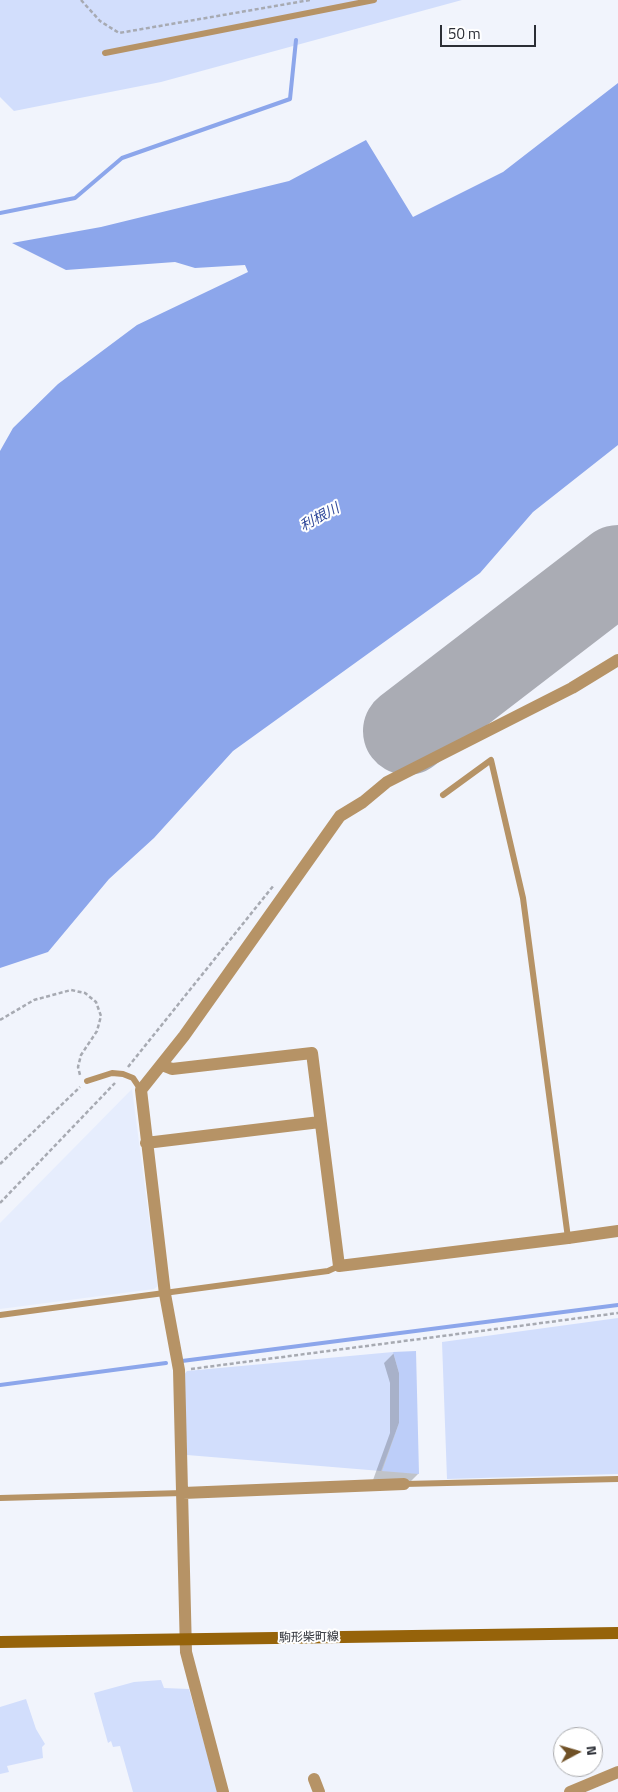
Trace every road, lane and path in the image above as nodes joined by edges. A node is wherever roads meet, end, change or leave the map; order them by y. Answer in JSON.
{"nodes":[{"id":1,"x":81,"y":0,"type":"edge"},
{"id":2,"x":310,"y":0,"type":"edge"},
{"id":3,"x":374,"y":0,"type":"edge"},
{"id":4,"x":105,"y":53,"type":"dead end"},
{"id":5,"x":618,"y":660,"type":"edge"},
{"id":6,"x":443,"y":795,"type":"dead end"},
{"id":7,"x":277,"y":882,"type":"dead end"},
{"id":8,"x":0,"y":1020,"type":"edge"},
{"id":9,"x":134,"y":1059,"type":"dead end"},
{"id":10,"x":162,"y":1065,"type":"junction"},
{"id":11,"x":86,"y":1081,"type":"junction"},
{"id":12,"x":111,"y":1087,"type":"dead end"},
{"id":13,"x":140,"y":1090,"type":"junction"},
{"id":14,"x":320,"y":1122,"type":"junction"},
{"id":15,"x":146,"y":1143,"type":"junction"},
{"id":16,"x":0,"y":1164,"type":"edge"},
{"id":17,"x":0,"y":1202,"type":"edge"},
{"id":18,"x":618,"y":1231,"type":"edge"},
{"id":19,"x":568,"y":1238,"type":"junction"},
{"id":20,"x":340,"y":1266,"type":"junction"},
{"id":21,"x":165,"y":1294,"type":"junction"},
{"id":22,"x":618,"y":1313,"type":"edge"},
{"id":23,"x":0,"y":1314,"type":"edge"},
{"id":24,"x":179,"y":1370,"type":"junction"},
{"id":25,"x":618,"y":1479,"type":"edge"},
{"id":26,"x":404,"y":1484,"type":"joint"},
{"id":27,"x":183,"y":1493,"type":"junction"},
{"id":28,"x":0,"y":1498,"type":"edge"},
{"id":29,"x":618,"y":1633,"type":"edge"},
{"id":30,"x":186,"y":1640,"type":"junction"},
{"id":31,"x":0,"y":1642,"type":"edge"},
{"id":32,"x":618,"y":1772,"type":"edge"},
{"id":33,"x":314,"y":1779,"type":"dead end"},
{"id":34,"x":223,"y":1792,"type":"edge"},
{"id":35,"x":319,"y":1792,"type":"edge"},
{"id":36,"x":570,"y":1792,"type":"edge"}],
"edges":[{"from":1,"to":2,"type":"path"},
{"from":3,"to":4,"type":"lane"},
{"from":5,"to":10,"type":"street"},
{"from":6,"to":19,"type":"lane"},
{"from":7,"to":9,"type":"path"},
{"from":8,"to":11,"type":"path"},
{"from":10,"to":13,"type":"street"},
{"from":10,"to":14,"type":"street"},
{"from":11,"to":13,"type":"lane"},
{"from":11,"to":16,"type":"path"},
{"from":12,"to":17,"type":"path"},
{"from":13,"to":15,"type":"street"},
{"from":14,"to":15,"type":"street"},
{"from":14,"to":20,"type":"street"},
{"from":15,"to":21,"type":"street"},
{"from":18,"to":19,"type":"street"},
{"from":19,"to":20,"type":"street"},
{"from":20,"to":21,"type":"lane"},
{"from":21,"to":23,"type":"lane"},
{"from":21,"to":24,"type":"street"},
{"from":22,"to":24,"type":"path"},
{"from":24,"to":27,"type":"street"},
{"from":25,"to":26,"type":"lane"},
{"from":26,"to":27,"type":"street"},
{"from":27,"to":28,"type":"lane"},
{"from":27,"to":30,"type":"street"},
{"from":29,"to":30,"type":"main road","name":"駒形柴町線"},
{"from":30,"to":31,"type":"main road","name":"駒形柴町線"},
{"from":30,"to":34,"type":"street"},
{"from":32,"to":36,"type":"street"},
{"from":33,"to":35,"type":"street"}]}
